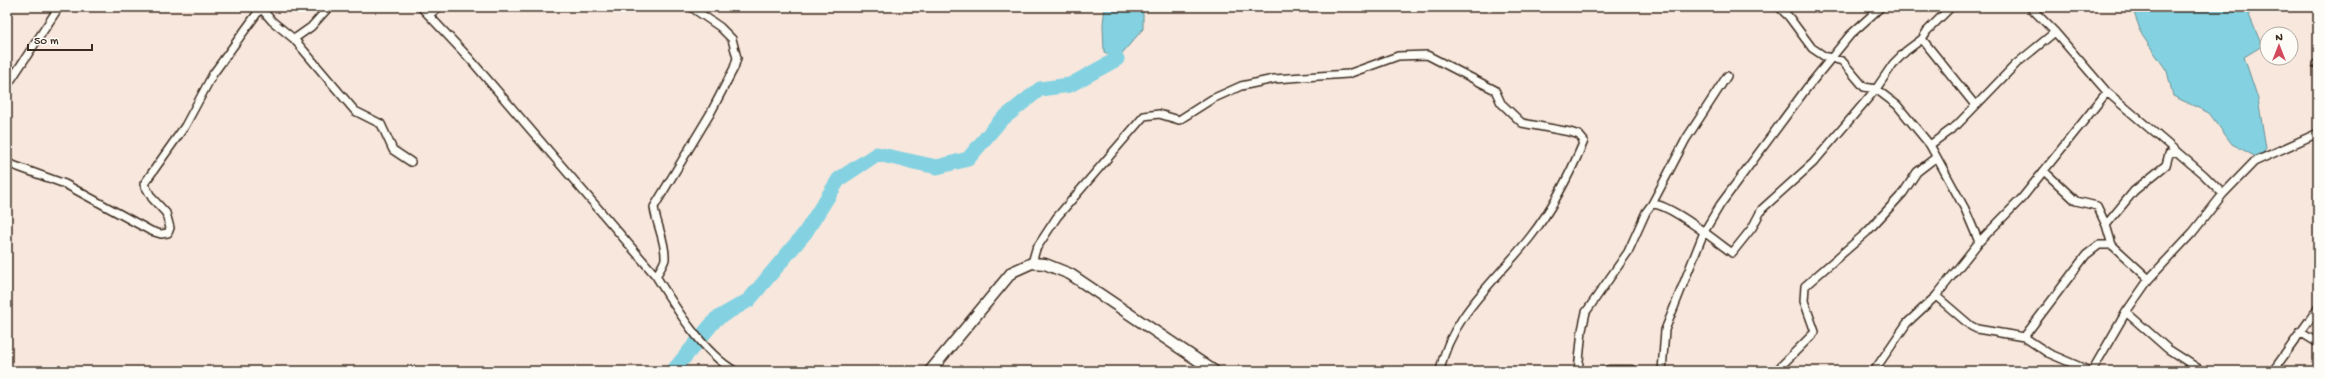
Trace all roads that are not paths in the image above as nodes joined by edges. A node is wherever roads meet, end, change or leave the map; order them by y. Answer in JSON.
{"nodes":[{"id":1,"x":59,"y":7,"type":"edge"},
{"id":2,"x":329,"y":7,"type":"edge"},
{"id":3,"x":422,"y":7,"type":"edge"},
{"id":4,"x":439,"y":7,"type":"edge"},
{"id":5,"x":691,"y":7,"type":"edge"},
{"id":6,"x":1779,"y":7,"type":"edge"},
{"id":7,"x":1881,"y":7,"type":"edge"},
{"id":8,"x":2030,"y":7,"type":"edge"},
{"id":9,"x":261,"y":8,"type":"edge"},
{"id":10,"x":1948,"y":8,"type":"edge"},
{"id":11,"x":429,"y":15,"type":"junction"},
{"id":12,"x":2055,"y":32,"type":"junction"},
{"id":13,"x":294,"y":39,"type":"junction"},
{"id":14,"x":1922,"y":39,"type":"junction"},
{"id":15,"x":1834,"y":57,"type":"junction"},
{"id":16,"x":1727,"y":76,"type":"dead end"},
{"id":17,"x":7,"y":86,"type":"edge"},
{"id":18,"x":1876,"y":89,"type":"junction"},
{"id":19,"x":2107,"y":92,"type":"junction"},
{"id":20,"x":1976,"y":105,"type":"junction"},
{"id":21,"x":2317,"y":138,"type":"edge"},
{"id":22,"x":1930,"y":145,"type":"junction"},
{"id":23,"x":2176,"y":151,"type":"junction"},
{"id":24,"x":1935,"y":158,"type":"junction"},
{"id":25,"x":411,"y":162,"type":"dead end"},
{"id":26,"x":7,"y":163,"type":"edge"},
{"id":27,"x":2044,"y":172,"type":"junction"},
{"id":28,"x":2223,"y":194,"type":"junction"},
{"id":29,"x":1652,"y":204,"type":"junction"},
{"id":30,"x":2106,"y":225,"type":"junction"},
{"id":31,"x":1704,"y":232,"type":"junction"},
{"id":32,"x":1979,"y":242,"type":"junction"},
{"id":33,"x":2112,"y":246,"type":"junction"},
{"id":34,"x":1032,"y":263,"type":"junction"},
{"id":35,"x":656,"y":276,"type":"junction"},
{"id":36,"x":2149,"y":279,"type":"junction"},
{"id":37,"x":1936,"y":296,"type":"junction"},
{"id":38,"x":2318,"y":308,"type":"edge"},
{"id":39,"x":2126,"y":312,"type":"junction"},
{"id":40,"x":2300,"y":332,"type":"junction"},
{"id":41,"x":2024,"y":337,"type":"junction"},
{"id":42,"x":2318,"y":343,"type":"edge"},
{"id":43,"x":735,"y":371,"type":"edge"},
{"id":44,"x":930,"y":371,"type":"edge"},
{"id":45,"x":1214,"y":371,"type":"edge"},
{"id":46,"x":1440,"y":371,"type":"edge"},
{"id":47,"x":1578,"y":371,"type":"edge"},
{"id":48,"x":1611,"y":371,"type":"edge"},
{"id":49,"x":1632,"y":371,"type":"edge"},
{"id":50,"x":1662,"y":371,"type":"edge"},
{"id":51,"x":1776,"y":371,"type":"edge"},
{"id":52,"x":1874,"y":371,"type":"edge"},
{"id":53,"x":2091,"y":371,"type":"edge"},
{"id":54,"x":2202,"y":371,"type":"edge"},
{"id":55,"x":2273,"y":371,"type":"edge"}],
"edges":[{"from":1,"to":17,"type":"street"},
{"from":2,"to":13,"type":"street"},
{"from":3,"to":11,"type":"street"},
{"from":4,"to":11,"type":"street"},
{"from":5,"to":35,"type":"street"},
{"from":6,"to":15,"type":"street"},
{"from":7,"to":15,"type":"street"},
{"from":8,"to":12,"type":"street"},
{"from":9,"to":13,"type":"street"},
{"from":9,"to":26,"type":"street"},
{"from":10,"to":14,"type":"street"},
{"from":11,"to":35,"type":"street"},
{"from":12,"to":19,"type":"street"},
{"from":12,"to":20,"type":"street"},
{"from":13,"to":25,"type":"street"},
{"from":14,"to":18,"type":"street"},
{"from":14,"to":20,"type":"street"},
{"from":15,"to":18,"type":"street"},
{"from":15,"to":31,"type":"street"},
{"from":16,"to":29,"type":"street"},
{"from":18,"to":22,"type":"street"},
{"from":18,"to":31,"type":"street"},
{"from":19,"to":23,"type":"street"},
{"from":19,"to":27,"type":"street"},
{"from":20,"to":22,"type":"street"},
{"from":21,"to":28,"type":"street"},
{"from":22,"to":24,"type":"street"},
{"from":23,"to":28,"type":"street"},
{"from":23,"to":30,"type":"street"},
{"from":24,"to":32,"type":"street"},
{"from":24,"to":51,"type":"street"},
{"from":27,"to":30,"type":"street"},
{"from":27,"to":32,"type":"street"},
{"from":28,"to":36,"type":"street"},
{"from":29,"to":31,"type":"street"},
{"from":29,"to":47,"type":"street"},
{"from":30,"to":33,"type":"street"},
{"from":31,"to":50,"type":"street"},
{"from":32,"to":37,"type":"street"},
{"from":33,"to":36,"type":"street"},
{"from":33,"to":41,"type":"street"},
{"from":34,"to":44,"type":"street"},
{"from":34,"to":45,"type":"street"},
{"from":34,"to":46,"type":"street"},
{"from":35,"to":43,"type":"street"},
{"from":36,"to":39,"type":"street"},
{"from":37,"to":41,"type":"street"},
{"from":37,"to":52,"type":"street"},
{"from":38,"to":40,"type":"street"},
{"from":39,"to":53,"type":"street"},
{"from":39,"to":54,"type":"street"},
{"from":40,"to":42,"type":"street"},
{"from":40,"to":55,"type":"street"},
{"from":41,"to":53,"type":"street"},
{"from":48,"to":49,"type":"street"}]}
